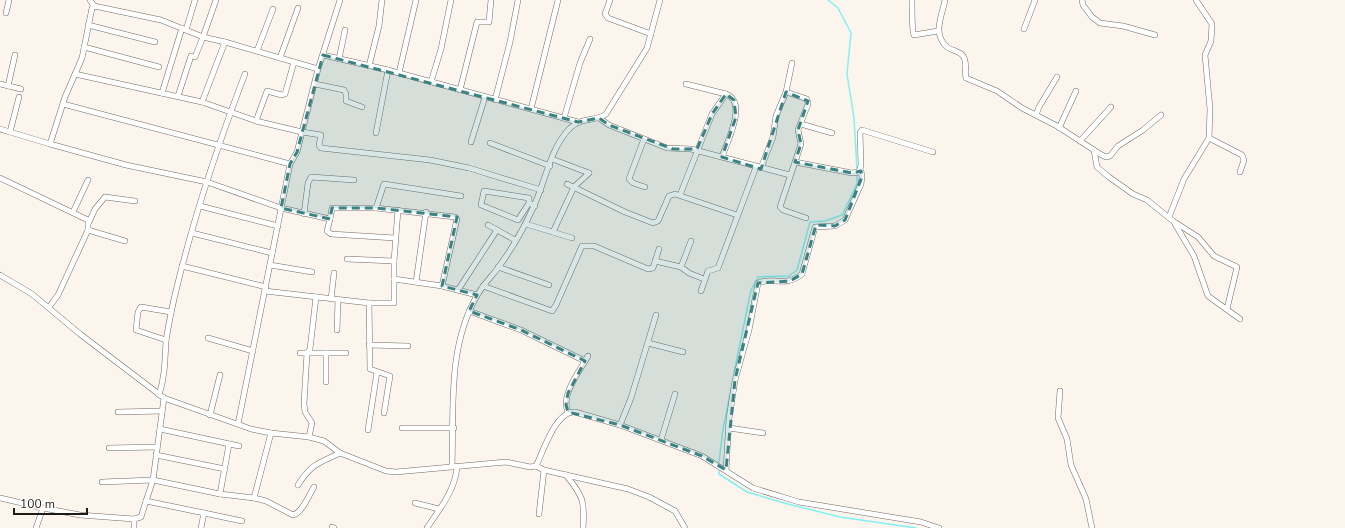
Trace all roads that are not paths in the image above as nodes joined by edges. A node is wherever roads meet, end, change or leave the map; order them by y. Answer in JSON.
{"nodes":[{"id":1,"x":9,"y":0,"type":"edge"},
{"id":2,"x":90,"y":0,"type":"edge"},
{"id":3,"x":195,"y":0,"type":"edge"},
{"id":4,"x":216,"y":0,"type":"edge"},
{"id":5,"x":340,"y":0,"type":"edge"},
{"id":6,"x":382,"y":0,"type":"edge"},
{"id":7,"x":416,"y":0,"type":"edge"},
{"id":8,"x":451,"y":0,"type":"edge"},
{"id":9,"x":491,"y":0,"type":"edge"},
{"id":10,"x":518,"y":0,"type":"edge"},
{"id":11,"x":558,"y":0,"type":"edge"},
{"id":12,"x":610,"y":0,"type":"edge"},
{"id":13,"x":660,"y":0,"type":"edge"},
{"id":14,"x":912,"y":0,"type":"edge"},
{"id":15,"x":945,"y":0,"type":"edge"},
{"id":16,"x":1035,"y":0,"type":"edge"},
{"id":17,"x":1082,"y":0,"type":"edge"},
{"id":18,"x":1196,"y":0,"type":"edge"},
{"id":19,"x":94,"y":6,"type":"junction"},
{"id":20,"x":298,"y":8,"type":"dead end"},
{"id":21,"x":273,"y":9,"type":"dead end"},
{"id":22,"x":6,"y":13,"type":"dead end"},
{"id":23,"x":88,"y":25,"type":"junction"},
{"id":24,"x":184,"y":29,"type":"junction"},
{"id":25,"x":1024,"y":29,"type":"dead end"},
{"id":26,"x":345,"y":30,"type":"dead end"},
{"id":27,"x":938,"y":31,"type":"junction"},
{"id":28,"x":651,"y":34,"type":"junction"},
{"id":29,"x":1155,"y":35,"type":"dead end"},
{"id":30,"x":204,"y":37,"type":"junction"},
{"id":31,"x":590,"y":39,"type":"dead end"},
{"id":32,"x":155,"y":42,"type":"dead end"},
{"id":33,"x":224,"y":42,"type":"junction"},
{"id":34,"x":84,"y":47,"type":"junction"},
{"id":35,"x":257,"y":51,"type":"junction"},
{"id":36,"x":14,"y":55,"type":"dead end"},
{"id":37,"x":323,"y":55,"type":"junction"},
{"id":38,"x":280,"y":58,"type":"junction"},
{"id":39,"x":339,"y":59,"type":"junction"},
{"id":40,"x":294,"y":62,"type":"junction"},
{"id":41,"x":792,"y":63,"type":"dead end"},
{"id":42,"x":369,"y":66,"type":"junction"},
{"id":43,"x":159,"y":67,"type":"dead end"},
{"id":44,"x":318,"y":70,"type":"junction"},
{"id":45,"x":388,"y":70,"type":"junction"},
{"id":46,"x":399,"y":73,"type":"junction"},
{"id":47,"x":75,"y":74,"type":"junction"},
{"id":48,"x":245,"y":74,"type":"dead end"},
{"id":49,"x":1057,"y":77,"type":"dead end"},
{"id":50,"x":430,"y":82,"type":"junction"},
{"id":51,"x":0,"y":84,"type":"edge"},
{"id":52,"x":314,"y":84,"type":"junction"},
{"id":53,"x":686,"y":84,"type":"dead end"},
{"id":54,"x":8,"y":86,"type":"junction"},
{"id":55,"x":21,"y":89,"type":"dead end"},
{"id":56,"x":460,"y":90,"type":"junction"},
{"id":57,"x":1076,"y":91,"type":"dead end"},
{"id":58,"x":786,"y":92,"type":"junction"},
{"id":59,"x":162,"y":93,"type":"junction"},
{"id":60,"x":726,"y":94,"type":"junction"},
{"id":61,"x":178,"y":96,"type":"junction"},
{"id":62,"x":19,"y":97,"type":"dead end"},
{"id":63,"x":485,"y":97,"type":"junction"},
{"id":64,"x":495,"y":100,"type":"junction"},
{"id":65,"x":202,"y":102,"type":"junction"},
{"id":66,"x":63,"y":104,"type":"junction"},
{"id":67,"x":362,"y":107,"type":"dead end"},
{"id":68,"x":1111,"y":107,"type":"dead end"},
{"id":69,"x":531,"y":109,"type":"junction"},
{"id":70,"x":231,"y":112,"type":"junction"},
{"id":71,"x":1036,"y":115,"type":"junction"},
{"id":72,"x":1161,"y":115,"type":"dead end"},
{"id":73,"x":564,"y":118,"type":"junction"},
{"id":74,"x":599,"y":118,"type":"junction"},
{"id":75,"x":256,"y":120,"type":"junction"},
{"id":76,"x":578,"y":122,"type":"junction"},
{"id":77,"x":801,"y":124,"type":"junction"},
{"id":78,"x":1060,"y":128,"type":"junction"},
{"id":79,"x":0,"y":129,"type":"edge"},
{"id":80,"x":10,"y":132,"type":"junction"},
{"id":81,"x":302,"y":132,"type":"junction"},
{"id":82,"x":832,"y":133,"type":"dead end"},
{"id":83,"x":376,"y":134,"type":"dead end"},
{"id":84,"x":1209,"y":138,"type":"junction"},
{"id":85,"x":644,"y":139,"type":"junction"},
{"id":86,"x":1080,"y":141,"type":"junction"},
{"id":87,"x":471,"y":142,"type":"dead end"},
{"id":88,"x":490,"y":143,"type":"dead end"},
{"id":89,"x":50,"y":144,"type":"junction"},
{"id":90,"x":219,"y":144,"type":"junction"},
{"id":91,"x":697,"y":150,"type":"junction"},
{"id":92,"x":1094,"y":150,"type":"junction"},
{"id":93,"x":933,"y":152,"type":"dead end"},
{"id":94,"x":722,"y":157,"type":"junction"},
{"id":95,"x":552,"y":159,"type":"junction"},
{"id":96,"x":794,"y":162,"type":"junction"},
{"id":97,"x":290,"y":164,"type":"junction"},
{"id":98,"x":550,"y":166,"type":"junction"},
{"id":99,"x":758,"y":168,"type":"junction"},
{"id":100,"x":858,"y":172,"type":"junction"},
{"id":101,"x":1240,"y":172,"type":"dead end"},
{"id":102,"x":790,"y":175,"type":"junction"},
{"id":103,"x":0,"y":178,"type":"edge"},
{"id":104,"x":88,"y":180,"type":"dead end"},
{"id":105,"x":354,"y":180,"type":"dead end"},
{"id":106,"x":207,"y":182,"type":"junction"},
{"id":107,"x":568,"y":184,"type":"dead end"},
{"id":108,"x":574,"y":187,"type":"junction"},
{"id":109,"x":645,"y":187,"type":"dead end"},
{"id":110,"x":541,"y":190,"type":"junction"},
{"id":111,"x":680,"y":195,"type":"junction"},
{"id":112,"x":461,"y":196,"type":"dead end"},
{"id":113,"x":135,"y":201,"type":"dead end"},
{"id":114,"x":529,"y":203,"type":"junction"},
{"id":115,"x":200,"y":206,"type":"junction"},
{"id":116,"x":535,"y":206,"type":"junction"},
{"id":117,"x":281,"y":208,"type":"junction"},
{"id":118,"x":376,"y":208,"type":"junction"},
{"id":119,"x":398,"y":210,"type":"junction"},
{"id":120,"x":73,"y":212,"type":"junction"},
{"id":121,"x":426,"y":212,"type":"junction"},
{"id":122,"x":304,"y":214,"type":"junction"},
{"id":123,"x":737,"y":215,"type":"junction"},
{"id":124,"x":806,"y":218,"type":"dead end"},
{"id":125,"x":330,"y":219,"type":"junction"},
{"id":126,"x":1171,"y":219,"type":"junction"},
{"id":127,"x":89,"y":222,"type":"junction"},
{"id":128,"x":526,"y":224,"type":"junction"},
{"id":129,"x":488,"y":225,"type":"dead end"},
{"id":130,"x":278,"y":226,"type":"junction"},
{"id":131,"x":88,"y":230,"type":"junction"},
{"id":132,"x":497,"y":230,"type":"junction"},
{"id":133,"x":553,"y":232,"type":"junction"},
{"id":134,"x":192,"y":233,"type":"junction"},
{"id":135,"x":395,"y":238,"type":"junction"},
{"id":136,"x":572,"y":238,"type":"dead end"},
{"id":137,"x":126,"y":240,"type":"dead end"},
{"id":138,"x":515,"y":240,"type":"junction"},
{"id":139,"x":691,"y":241,"type":"dead end"},
{"id":140,"x":659,"y":249,"type":"dead end"},
{"id":141,"x":272,"y":253,"type":"junction"},
{"id":142,"x":347,"y":259,"type":"dead end"},
{"id":143,"x":394,"y":261,"type":"junction"},
{"id":144,"x":655,"y":261,"type":"junction"},
{"id":145,"x":270,"y":265,"type":"junction"},
{"id":146,"x":182,"y":266,"type":"junction"},
{"id":147,"x":498,"y":267,"type":"junction"},
{"id":148,"x":681,"y":267,"type":"junction"},
{"id":149,"x":312,"y":272,"type":"dead end"},
{"id":150,"x":334,"y":273,"type":"dead end"},
{"id":151,"x":0,"y":275,"type":"edge"},
{"id":152,"x":394,"y":279,"type":"junction"},
{"id":153,"x":704,"y":279,"type":"junction"},
{"id":154,"x":416,"y":282,"type":"junction"},
{"id":155,"x":549,"y":285,"type":"dead end"},
{"id":156,"x":442,"y":286,"type":"junction"},
{"id":157,"x":483,"y":286,"type":"junction"},
{"id":158,"x":265,"y":289,"type":"junction"},
{"id":159,"x":458,"y":290,"type":"junction"},
{"id":160,"x":701,"y":291,"type":"dead end"},
{"id":161,"x":477,"y":295,"type":"junction"},
{"id":162,"x":316,"y":297,"type":"junction"},
{"id":163,"x":331,"y":299,"type":"junction"},
{"id":164,"x":338,"y":300,"type":"junction"},
{"id":165,"x":369,"y":303,"type":"junction"},
{"id":166,"x":49,"y":307,"type":"junction"},
{"id":167,"x":1227,"y":309,"type":"junction"},
{"id":168,"x":469,"y":311,"type":"junction"},
{"id":169,"x":171,"y":312,"type":"junction"},
{"id":170,"x":656,"y":315,"type":"dead end"},
{"id":171,"x":1240,"y":319,"type":"dead end"},
{"id":172,"x":337,"y":330,"type":"dead end"},
{"id":173,"x":208,"y":338,"type":"dead end"},
{"id":174,"x":166,"y":340,"type":"junction"},
{"id":175,"x":648,"y":343,"type":"junction"},
{"id":176,"x":369,"y":345,"type":"junction"},
{"id":177,"x":408,"y":346,"type":"dead end"},
{"id":178,"x":253,"y":351,"type":"junction"},
{"id":179,"x":683,"y":352,"type":"dead end"},
{"id":180,"x":300,"y":353,"type":"dead end"},
{"id":181,"x":307,"y":353,"type":"junction"},
{"id":182,"x":326,"y":353,"type":"junction"},
{"id":183,"x":346,"y":353,"type":"dead end"},
{"id":184,"x":377,"y":372,"type":"junction"},
{"id":185,"x":220,"y":374,"type":"dead end"},
{"id":186,"x":326,"y":382,"type":"dead end"},
{"id":187,"x":1060,"y":391,"type":"dead end"},
{"id":188,"x":675,"y":394,"type":"dead end"},
{"id":189,"x":159,"y":395,"type":"junction"},
{"id":190,"x":164,"y":398,"type":"junction"},
{"id":191,"x":162,"y":411,"type":"junction"},
{"id":192,"x":118,"y":412,"type":"dead end"},
{"id":193,"x":568,"y":412,"type":"junction"},
{"id":194,"x":384,"y":413,"type":"dead end"},
{"id":195,"x":210,"y":415,"type":"junction"},
{"id":196,"x":238,"y":424,"type":"junction"},
{"id":197,"x":620,"y":425,"type":"junction"},
{"id":198,"x":402,"y":428,"type":"dead end"},
{"id":199,"x":454,"y":428,"type":"junction"},
{"id":200,"x":729,"y":428,"type":"junction"},
{"id":201,"x":160,"y":429,"type":"junction"},
{"id":202,"x":368,"y":430,"type":"dead end"},
{"id":203,"x":271,"y":433,"type":"junction"},
{"id":204,"x":763,"y":433,"type":"dead end"},
{"id":205,"x":309,"y":437,"type":"junction"},
{"id":206,"x":661,"y":440,"type":"junction"},
{"id":207,"x":229,"y":444,"type":"junction"},
{"id":208,"x":239,"y":446,"type":"dead end"},
{"id":209,"x":157,"y":447,"type":"junction"},
{"id":210,"x":109,"y":448,"type":"dead end"},
{"id":211,"x":340,"y":453,"type":"junction"},
{"id":212,"x":156,"y":455,"type":"junction"},
{"id":213,"x":536,"y":466,"type":"junction"},
{"id":214,"x":455,"y":467,"type":"junction"},
{"id":215,"x":225,"y":469,"type":"junction"},
{"id":216,"x":544,"y":470,"type":"junction"},
{"id":217,"x":726,"y":470,"type":"junction"},
{"id":218,"x":566,"y":474,"type":"junction"},
{"id":219,"x":153,"y":480,"type":"junction"},
{"id":220,"x":102,"y":482,"type":"dead end"},
{"id":221,"x":298,"y":485,"type":"dead end"},
{"id":222,"x":314,"y":487,"type":"dead end"},
{"id":223,"x":220,"y":494,"type":"junction"},
{"id":224,"x":0,"y":498,"type":"edge"},
{"id":225,"x":254,"y":498,"type":"junction"},
{"id":226,"x":146,"y":501,"type":"junction"},
{"id":227,"x":415,"y":503,"type":"dead end"},
{"id":228,"x":43,"y":508,"type":"junction"},
{"id":229,"x":439,"y":509,"type":"junction"},
{"id":230,"x":204,"y":513,"type":"junction"},
{"id":231,"x":539,"y":514,"type":"dead end"},
{"id":232,"x":134,"y":519,"type":"junction"},
{"id":233,"x":242,"y":521,"type":"dead end"},
{"id":234,"x":36,"y":528,"type":"edge"},
{"id":235,"x":134,"y":528,"type":"edge"},
{"id":236,"x":202,"y":528,"type":"edge"},
{"id":237,"x":427,"y":528,"type":"edge"},
{"id":238,"x":583,"y":528,"type":"edge"},
{"id":239,"x":685,"y":528,"type":"edge"},
{"id":240,"x":939,"y":528,"type":"edge"},
{"id":241,"x":1092,"y":528,"type":"edge"}],
"edges":[{"from":1,"to":22,"type":"street"},
{"from":2,"to":19,"type":"street"},
{"from":3,"to":24,"type":"street"},
{"from":4,"to":30,"type":"street"},
{"from":5,"to":37,"type":"street"},
{"from":6,"to":42,"type":"street"},
{"from":7,"to":46,"type":"street"},
{"from":8,"to":50,"type":"street"},
{"from":9,"to":56,"type":"street"},
{"from":10,"to":64,"type":"street"},
{"from":11,"to":69,"type":"street"},
{"from":12,"to":28,"type":"street"},
{"from":13,"to":28,"type":"street"},
{"from":14,"to":27,"type":"street"},
{"from":15,"to":27,"type":"street"},
{"from":16,"to":25,"type":"street"},
{"from":17,"to":29,"type":"street"},
{"from":18,"to":84,"type":"street"},
{"from":19,"to":23,"type":"street"},
{"from":19,"to":24,"type":"street"},
{"from":20,"to":38,"type":"street"},
{"from":21,"to":35,"type":"street"},
{"from":23,"to":32,"type":"street"},
{"from":23,"to":34,"type":"street"},
{"from":24,"to":30,"type":"street"},
{"from":24,"to":59,"type":"street"},
{"from":26,"to":39,"type":"street"},
{"from":27,"to":71,"type":"street"},
{"from":28,"to":74,"type":"street"},
{"from":30,"to":33,"type":"street"},
{"from":30,"to":61,"type":"street"},
{"from":31,"to":73,"type":"street"},
{"from":33,"to":35,"type":"street"},
{"from":33,"to":65,"type":"street"},
{"from":34,"to":43,"type":"street"},
{"from":34,"to":47,"type":"street"},
{"from":35,"to":38,"type":"street"},
{"from":36,"to":54,"type":"street"},
{"from":37,"to":39,"type":"street"},
{"from":37,"to":44,"type":"street"},
{"from":38,"to":40,"type":"street"},
{"from":39,"to":42,"type":"street"},
{"from":40,"to":44,"type":"street"},
{"from":40,"to":75,"type":"street"},
{"from":41,"to":58,"type":"street"},
{"from":42,"to":45,"type":"street"},
{"from":44,"to":52,"type":"street"},
{"from":45,"to":46,"type":"street"},
{"from":45,"to":83,"type":"street"},
{"from":46,"to":50,"type":"street"},
{"from":47,"to":59,"type":"street"},
{"from":47,"to":66,"type":"street"},
{"from":48,"to":70,"type":"street"},
{"from":49,"to":71,"type":"street"},
{"from":50,"to":56,"type":"street"},
{"from":51,"to":54,"type":"street"},
{"from":52,"to":67,"type":"street"},
{"from":52,"to":81,"type":"street"},
{"from":53,"to":60,"type":"street"},
{"from":54,"to":55,"type":"street"},
{"from":56,"to":63,"type":"street"},
{"from":57,"to":78,"type":"street"},
{"from":58,"to":77,"type":"street"},
{"from":58,"to":99,"type":"street"},
{"from":59,"to":61,"type":"street"},
{"from":60,"to":91,"type":"street"},
{"from":60,"to":94,"type":"street"},
{"from":61,"to":65,"type":"street"},
{"from":62,"to":80,"type":"street"},
{"from":63,"to":64,"type":"street"},
{"from":63,"to":87,"type":"street"},
{"from":64,"to":69,"type":"street"},
{"from":65,"to":70,"type":"street"},
{"from":66,"to":89,"type":"street"},
{"from":66,"to":90,"type":"street"},
{"from":68,"to":86,"type":"street"},
{"from":69,"to":73,"type":"street"},
{"from":70,"to":75,"type":"street"},
{"from":70,"to":90,"type":"street"},
{"from":71,"to":78,"type":"street"},
{"from":72,"to":92,"type":"street"},
{"from":73,"to":76,"type":"street"},
{"from":74,"to":76,"type":"street"},
{"from":74,"to":85,"type":"street"},
{"from":75,"to":81,"type":"street"},
{"from":76,"to":95,"type":"street"},
{"from":77,"to":82,"type":"street"},
{"from":77,"to":96,"type":"street"},
{"from":78,"to":86,"type":"street"},
{"from":79,"to":80,"type":"street"},
{"from":80,"to":89,"type":"street"},
{"from":81,"to":97,"type":"street"},
{"from":81,"to":110,"type":"street"},
{"from":84,"to":101,"type":"street"},
{"from":84,"to":126,"type":"street"},
{"from":85,"to":91,"type":"street"},
{"from":85,"to":109,"type":"street"},
{"from":86,"to":92,"type":"street"},
{"from":88,"to":98,"type":"street"},
{"from":89,"to":106,"type":"street"},
{"from":90,"to":97,"type":"street"},
{"from":90,"to":106,"type":"street"},
{"from":91,"to":94,"type":"street"},
{"from":91,"to":111,"type":"street"},
{"from":92,"to":126,"type":"street"},
{"from":93,"to":100,"type":"street"},
{"from":94,"to":99,"type":"street"},
{"from":95,"to":98,"type":"street"},
{"from":95,"to":108,"type":"street"},
{"from":96,"to":100,"type":"street"},
{"from":96,"to":102,"type":"street"},
{"from":97,"to":117,"type":"street"},
{"from":98,"to":110,"type":"street"},
{"from":99,"to":102,"type":"street"},
{"from":99,"to":123,"type":"street"},
{"from":100,"to":200,"type":"street"},
{"from":102,"to":124,"type":"street"},
{"from":103,"to":120,"type":"street"},
{"from":104,"to":120,"type":"street"},
{"from":105,"to":122,"type":"street"},
{"from":106,"to":115,"type":"street"},
{"from":106,"to":117,"type":"street"},
{"from":107,"to":108,"type":"street"},
{"from":108,"to":111,"type":"street"},
{"from":108,"to":133,"type":"street"},
{"from":110,"to":116,"type":"street"},
{"from":111,"to":123,"type":"street"},
{"from":112,"to":118,"type":"street"},
{"from":113,"to":127,"type":"street"},
{"from":114,"to":114,"type":"street"},
{"from":114,"to":116,"type":"street"},
{"from":115,"to":130,"type":"street"},
{"from":115,"to":134,"type":"street"},
{"from":116,"to":128,"type":"street"},
{"from":117,"to":122,"type":"street"},
{"from":117,"to":130,"type":"street"},
{"from":118,"to":119,"type":"street"},
{"from":118,"to":125,"type":"street"},
{"from":119,"to":121,"type":"street"},
{"from":119,"to":135,"type":"street"},
{"from":120,"to":127,"type":"street"},
{"from":121,"to":154,"type":"street"},
{"from":121,"to":156,"type":"street"},
{"from":122,"to":125,"type":"street"},
{"from":123,"to":153,"type":"street"},
{"from":125,"to":135,"type":"street"},
{"from":126,"to":167,"type":"street"},
{"from":126,"to":167,"type":"street"},
{"from":127,"to":131,"type":"street"},
{"from":128,"to":133,"type":"street"},
{"from":128,"to":138,"type":"street"},
{"from":129,"to":132,"type":"street"},
{"from":130,"to":141,"type":"street"},
{"from":131,"to":137,"type":"street"},
{"from":131,"to":166,"type":"street"},
{"from":132,"to":138,"type":"street"},
{"from":132,"to":159,"type":"street"},
{"from":133,"to":136,"type":"street"},
{"from":134,"to":141,"type":"street"},
{"from":134,"to":146,"type":"street"},
{"from":135,"to":143,"type":"street"},
{"from":138,"to":147,"type":"street"},
{"from":139,"to":148,"type":"street"},
{"from":140,"to":144,"type":"street"},
{"from":141,"to":145,"type":"street"},
{"from":142,"to":143,"type":"street"},
{"from":143,"to":152,"type":"street"},
{"from":144,"to":148,"type":"street"},
{"from":144,"to":157,"type":"street"},
{"from":145,"to":149,"type":"street"},
{"from":145,"to":158,"type":"street"},
{"from":146,"to":158,"type":"street"},
{"from":146,"to":169,"type":"street"},
{"from":147,"to":155,"type":"street"},
{"from":147,"to":157,"type":"street"},
{"from":148,"to":153,"type":"street"},
{"from":150,"to":163,"type":"street"},
{"from":151,"to":166,"type":"street"},
{"from":152,"to":154,"type":"street"},
{"from":152,"to":165,"type":"street"},
{"from":153,"to":160,"type":"street"},
{"from":154,"to":156,"type":"street"},
{"from":156,"to":159,"type":"street"},
{"from":157,"to":161,"type":"street"},
{"from":158,"to":162,"type":"street"},
{"from":158,"to":178,"type":"street"},
{"from":159,"to":161,"type":"street"},
{"from":161,"to":168,"type":"street"},
{"from":162,"to":163,"type":"street"},
{"from":162,"to":181,"type":"street"},
{"from":163,"to":164,"type":"street"},
{"from":164,"to":165,"type":"street"},
{"from":164,"to":172,"type":"street"},
{"from":165,"to":176,"type":"street"},
{"from":166,"to":189,"type":"street"},
{"from":167,"to":171,"type":"street"},
{"from":168,"to":193,"type":"street"},
{"from":168,"to":199,"type":"street"},
{"from":169,"to":174,"type":"street"},
{"from":169,"to":174,"type":"street"},
{"from":170,"to":175,"type":"street"},
{"from":173,"to":178,"type":"street"},
{"from":174,"to":189,"type":"street"},
{"from":175,"to":179,"type":"street"},
{"from":175,"to":197,"type":"street"},
{"from":176,"to":177,"type":"street"},
{"from":176,"to":184,"type":"street"},
{"from":178,"to":196,"type":"street"},
{"from":180,"to":181,"type":"street"},
{"from":181,"to":182,"type":"street"},
{"from":181,"to":205,"type":"street"},
{"from":182,"to":183,"type":"street"},
{"from":182,"to":186,"type":"street"},
{"from":184,"to":194,"type":"street"},
{"from":184,"to":202,"type":"street"},
{"from":185,"to":195,"type":"street"},
{"from":187,"to":241,"type":"street"},
{"from":188,"to":206,"type":"street"},
{"from":189,"to":190,"type":"street"},
{"from":190,"to":191,"type":"street"},
{"from":190,"to":195,"type":"street"},
{"from":191,"to":192,"type":"street"},
{"from":191,"to":201,"type":"street"},
{"from":193,"to":197,"type":"street"},
{"from":193,"to":213,"type":"street"},
{"from":195,"to":196,"type":"street"},
{"from":196,"to":203,"type":"street"},
{"from":197,"to":206,"type":"street"},
{"from":198,"to":199,"type":"street"},
{"from":199,"to":214,"type":"street"},
{"from":200,"to":204,"type":"street"},
{"from":200,"to":217,"type":"street"},
{"from":201,"to":207,"type":"street"},
{"from":201,"to":209,"type":"street"},
{"from":203,"to":205,"type":"street"},
{"from":203,"to":225,"type":"street"},
{"from":205,"to":211,"type":"street"},
{"from":206,"to":217,"type":"street"},
{"from":207,"to":208,"type":"street"},
{"from":207,"to":215,"type":"street"},
{"from":209,"to":210,"type":"street"},
{"from":209,"to":212,"type":"street"},
{"from":211,"to":214,"type":"street"},
{"from":211,"to":221,"type":"street"},
{"from":212,"to":215,"type":"street"},
{"from":212,"to":219,"type":"street"},
{"from":213,"to":214,"type":"street"},
{"from":213,"to":216,"type":"street"},
{"from":214,"to":229,"type":"street"},
{"from":215,"to":223,"type":"street"},
{"from":216,"to":218,"type":"street"},
{"from":216,"to":231,"type":"street"},
{"from":217,"to":240,"type":"street"},
{"from":218,"to":238,"type":"street"},
{"from":218,"to":239,"type":"street"},
{"from":219,"to":220,"type":"street"},
{"from":219,"to":223,"type":"street"},
{"from":219,"to":226,"type":"street"},
{"from":222,"to":225,"type":"street"},
{"from":223,"to":225,"type":"street"},
{"from":224,"to":228,"type":"street"},
{"from":226,"to":230,"type":"street"},
{"from":226,"to":232,"type":"street"},
{"from":227,"to":229,"type":"street"},
{"from":228,"to":232,"type":"street"},
{"from":228,"to":234,"type":"street"},
{"from":229,"to":237,"type":"street"},
{"from":230,"to":233,"type":"street"},
{"from":230,"to":236,"type":"street"},
{"from":232,"to":235,"type":"street"}]}
